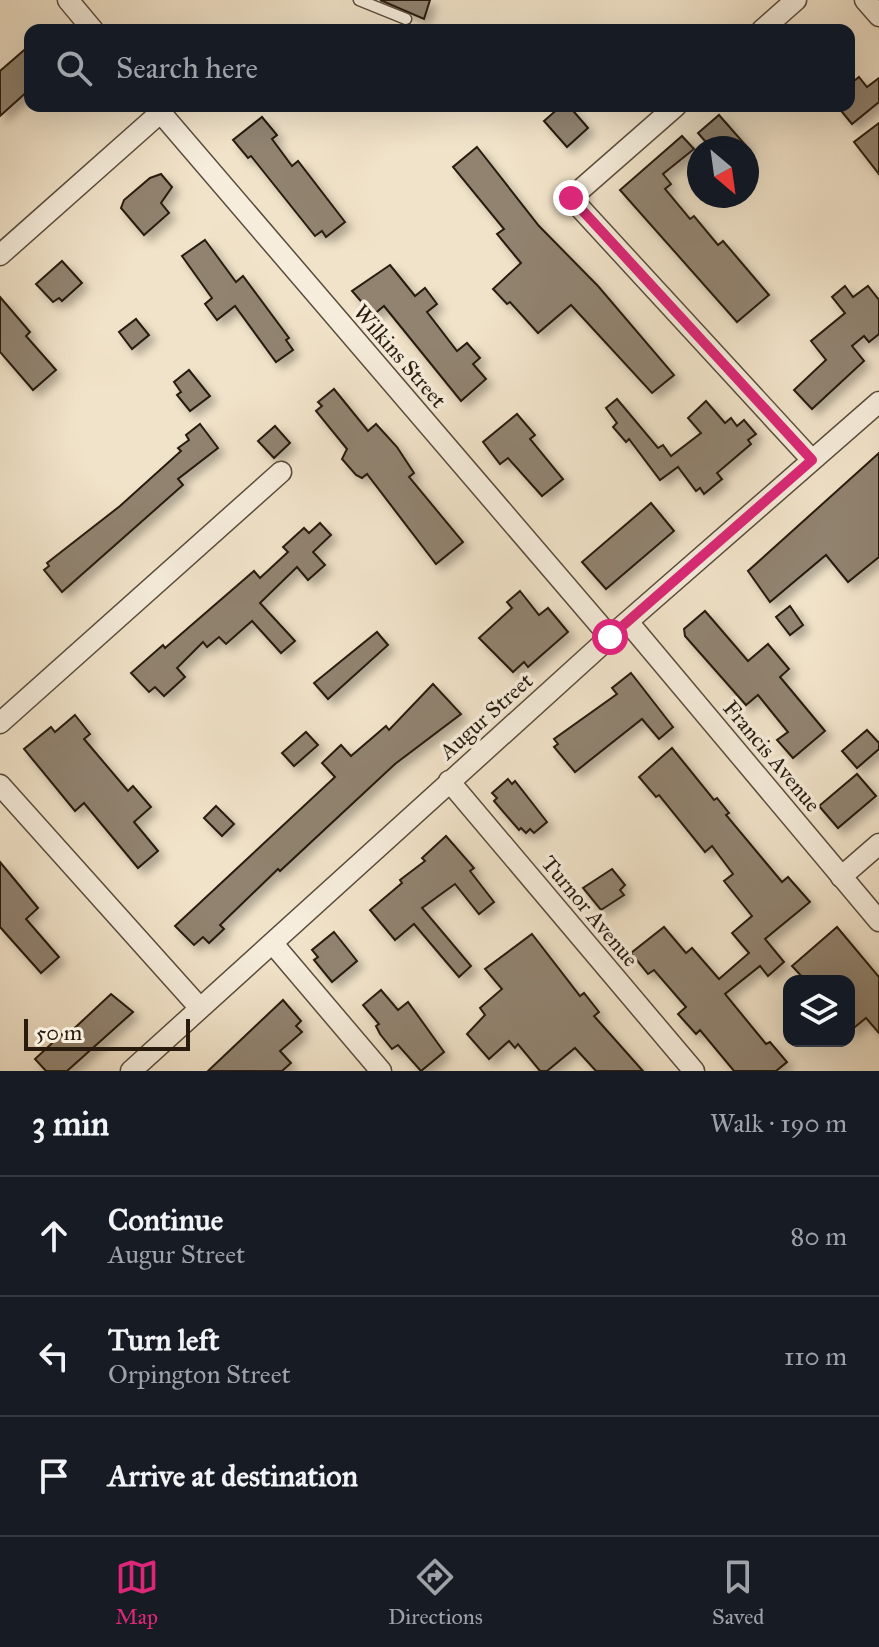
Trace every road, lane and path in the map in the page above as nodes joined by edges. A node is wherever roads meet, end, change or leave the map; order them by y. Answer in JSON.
{"nodes":[{"id":1,"x":68,"y":0,"type":"edge"},
{"id":2,"x":359,"y":0,"type":"edge"},
{"id":3,"x":796,"y":0,"type":"edge"},
{"id":4,"x":865,"y":0,"type":"edge"},
{"id":5,"x":879,"y":16,"type":"edge"},
{"id":6,"x":406,"y":19,"type":"dead end"},
{"id":7,"x":88,"y":24,"type":"edge"},
{"id":8,"x":769,"y":24,"type":"edge"},
{"id":9,"x":155,"y":112,"type":"edge"},
{"id":10,"x":159,"y":112,"type":"edge"},
{"id":11,"x":669,"y":112,"type":"edge"},
{"id":12,"x":0,"y":255,"type":"edge"},
{"id":13,"x":879,"y":402,"type":"edge"},
{"id":14,"x":812,"y":460,"type":"junction"},
{"id":15,"x":281,"y":472,"type":"dead end"},
{"id":16,"x":628,"y":622,"type":"junction"},
{"id":17,"x":610,"y":637,"type":"junction"},
{"id":18,"x":0,"y":723,"type":"edge"},
{"id":19,"x":449,"y":781,"type":"junction"},
{"id":20,"x":0,"y":785,"type":"edge"},
{"id":21,"x":879,"y":844,"type":"edge"},
{"id":22,"x":841,"y":877,"type":"junction"},
{"id":23,"x":879,"y":921,"type":"edge"},
{"id":24,"x":274,"y":945,"type":"junction"},
{"id":25,"x":199,"y":1007,"type":"junction"},
{"id":26,"x":131,"y":1071,"type":"edge"},
{"id":27,"x":381,"y":1071,"type":"edge"},
{"id":28,"x":694,"y":1071,"type":"edge"}],
"edges":[{"from":1,"to":7,"type":"street"},
{"from":2,"to":6,"type":"lane"},
{"from":3,"to":8,"type":"street"},
{"from":4,"to":5,"type":"street"},
{"from":9,"to":12,"type":"street"},
{"from":10,"to":17,"type":"street","name":"Wilkins Street"},
{"from":11,"to":14,"type":"street"},
{"from":13,"to":14,"type":"street","name":"Augur Street"},
{"from":14,"to":16,"type":"street","name":"Augur Street"},
{"from":15,"to":18,"type":"street"},
{"from":16,"to":17,"type":"street","name":"Augur Street"},
{"from":16,"to":22,"type":"street","name":"Francis Avenue"},
{"from":17,"to":19,"type":"street","name":"Augur Street"},
{"from":19,"to":24,"type":"street","name":"Augur Street"},
{"from":19,"to":28,"type":"street","name":"Turnor Avenue"},
{"from":20,"to":25,"type":"street"},
{"from":21,"to":22,"type":"street"},
{"from":22,"to":23,"type":"street","name":"Francis Avenue"},
{"from":24,"to":25,"type":"street","name":"Augur Street"},
{"from":24,"to":27,"type":"street"},
{"from":25,"to":26,"type":"street","name":"Augur Street"}]}
